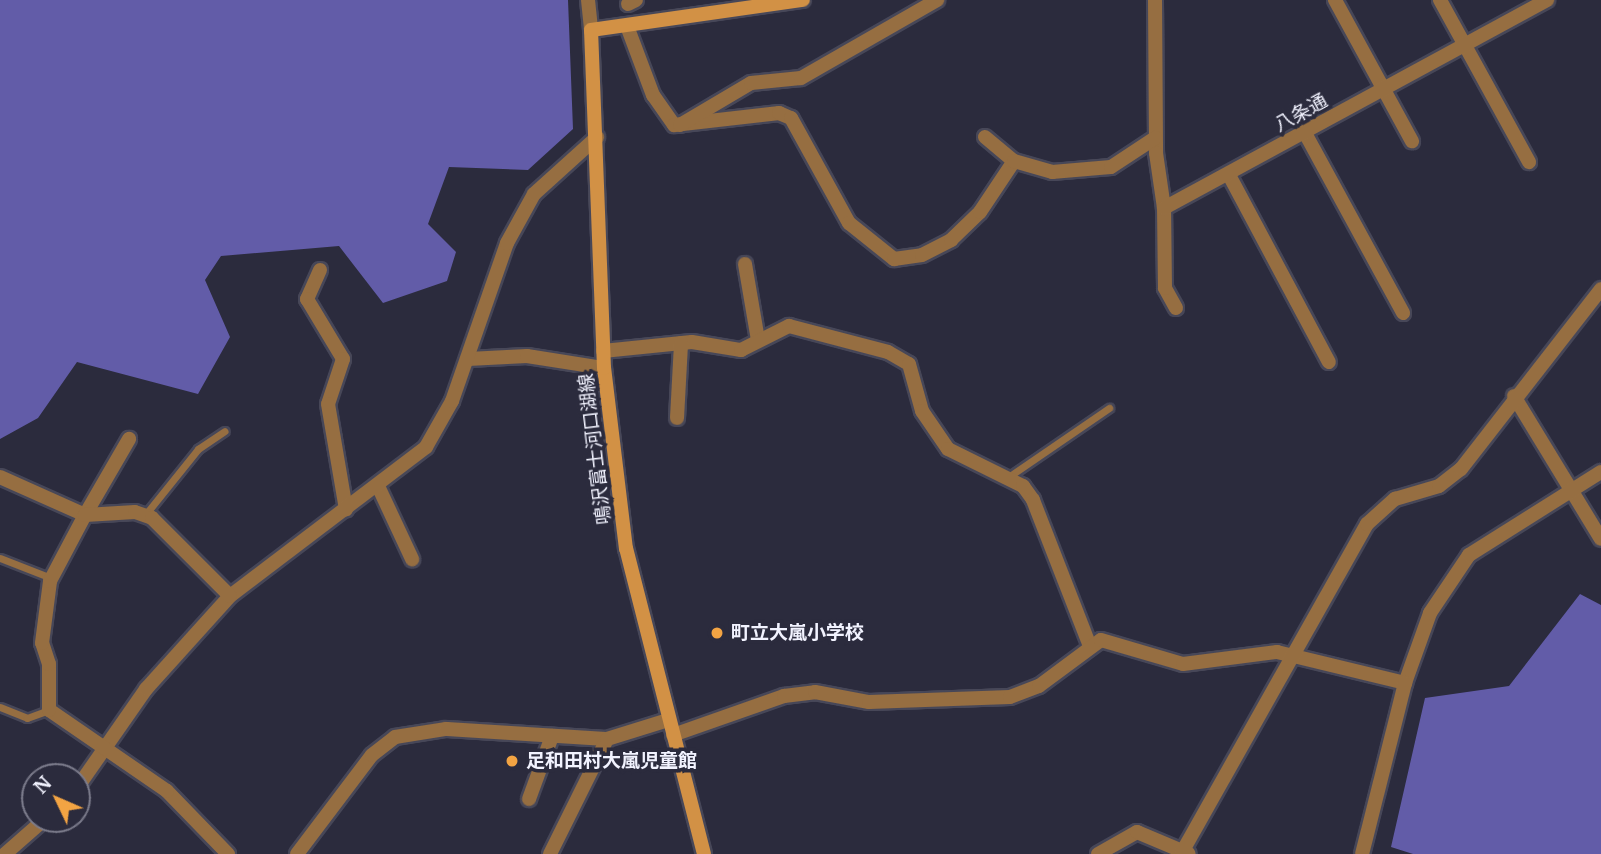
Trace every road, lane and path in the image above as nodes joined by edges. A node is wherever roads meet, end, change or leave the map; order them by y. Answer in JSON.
{"nodes":[{"id":1,"x":588,"y":0,"type":"edge"},
{"id":2,"x":803,"y":0,"type":"edge"},
{"id":3,"x":937,"y":0,"type":"edge"},
{"id":4,"x":1155,"y":0,"type":"edge"},
{"id":5,"x":1335,"y":0,"type":"edge"},
{"id":6,"x":1440,"y":0,"type":"edge"},
{"id":7,"x":1547,"y":0,"type":"edge"},
{"id":8,"x":627,"y":26,"type":"junction"},
{"id":9,"x":591,"y":30,"type":"junction"},
{"id":10,"x":1465,"y":45,"type":"junction"},
{"id":11,"x":1382,"y":90,"type":"junction"},
{"id":12,"x":679,"y":126,"type":"junction"},
{"id":13,"x":1306,"y":132,"type":"junction"},
{"id":14,"x":597,"y":137,"type":"junction"},
{"id":15,"x":985,"y":137,"type":"dead end"},
{"id":16,"x":1155,"y":138,"type":"junction"},
{"id":17,"x":1412,"y":141,"type":"dead end"},
{"id":18,"x":1014,"y":161,"type":"junction"},
{"id":19,"x":1529,"y":162,"type":"dead end"},
{"id":20,"x":1229,"y":175,"type":"junction"},
{"id":21,"x":1164,"y":208,"type":"junction"},
{"id":22,"x":746,"y":264,"type":"dead end"},
{"id":23,"x":320,"y":270,"type":"dead end"},
{"id":24,"x":1599,"y":295,"type":"edge"},
{"id":25,"x":1176,"y":308,"type":"dead end"},
{"id":26,"x":1403,"y":313,"type":"dead end"},
{"id":27,"x":758,"y":340,"type":"junction"},
{"id":28,"x":681,"y":343,"type":"junction"},
{"id":29,"x":603,"y":352,"type":"junction"},
{"id":30,"x":468,"y":359,"type":"junction"},
{"id":31,"x":1329,"y":362,"type":"dead end"},
{"id":32,"x":604,"y":368,"type":"junction"},
{"id":33,"x":1514,"y":397,"type":"junction"},
{"id":34,"x":1109,"y":408,"type":"dead end"},
{"id":35,"x":677,"y":418,"type":"dead end"},
{"id":36,"x":225,"y":432,"type":"dead end"},
{"id":37,"x":129,"y":439,"type":"dead end"},
{"id":38,"x":1601,"y":472,"type":"edge"},
{"id":39,"x":0,"y":477,"type":"edge"},
{"id":40,"x":1006,"y":479,"type":"junction"},
{"id":41,"x":378,"y":486,"type":"junction"},
{"id":42,"x":1570,"y":488,"type":"junction"},
{"id":43,"x":346,"y":509,"type":"junction"},
{"id":44,"x":85,"y":515,"type":"junction"},
{"id":45,"x":145,"y":516,"type":"junction"},
{"id":46,"x":1601,"y":539,"type":"edge"},
{"id":47,"x":0,"y":558,"type":"edge"},
{"id":48,"x":412,"y":559,"type":"dead end"},
{"id":49,"x":52,"y":579,"type":"junction"},
{"id":50,"x":230,"y":596,"type":"junction"},
{"id":51,"x":1089,"y":644,"type":"junction"},
{"id":52,"x":1294,"y":656,"type":"junction"},
{"id":53,"x":1405,"y":683,"type":"junction"},
{"id":54,"x":0,"y":707,"type":"edge"},
{"id":55,"x":49,"y":710,"type":"junction"},
{"id":56,"x":668,"y":720,"type":"junction"},
{"id":57,"x":673,"y":735,"type":"junction"},
{"id":58,"x":552,"y":736,"type":"junction"},
{"id":59,"x":607,"y":739,"type":"junction"},
{"id":60,"x":108,"y":747,"type":"junction"},
{"id":61,"x":91,"y":769,"type":"edge"},
{"id":62,"x":529,"y":799,"type":"dead end"},
{"id":63,"x":29,"y":833,"type":"edge"},
{"id":64,"x":1184,"y":853,"type":"edge"},
{"id":65,"x":5,"y":854,"type":"edge"},
{"id":66,"x":228,"y":854,"type":"edge"},
{"id":67,"x":298,"y":854,"type":"edge"},
{"id":68,"x":550,"y":854,"type":"edge"},
{"id":69,"x":704,"y":854,"type":"edge"},
{"id":70,"x":1098,"y":854,"type":"edge"},
{"id":71,"x":1362,"y":854,"type":"edge"}],
"edges":[{"from":1,"to":9,"type":"street"},
{"from":2,"to":8,"type":"main road"},
{"from":3,"to":12,"type":"street"},
{"from":4,"to":16,"type":"street"},
{"from":5,"to":11,"type":"street"},
{"from":6,"to":10,"type":"street"},
{"from":7,"to":10,"type":"street","name":"八条通"},
{"from":8,"to":9,"type":"main road"},
{"from":8,"to":12,"type":"street"},
{"from":9,"to":14,"type":"main road","name":"鳴沢富士河口湖線"},
{"from":10,"to":11,"type":"street","name":"八条通"},
{"from":10,"to":19,"type":"street"},
{"from":11,"to":13,"type":"street","name":"八条通"},
{"from":11,"to":17,"type":"street"},
{"from":12,"to":18,"type":"street"},
{"from":13,"to":20,"type":"street","name":"八条通"},
{"from":13,"to":26,"type":"street"},
{"from":14,"to":29,"type":"main road","name":"鳴沢富士河口湖線"},
{"from":14,"to":30,"type":"street"},
{"from":15,"to":18,"type":"street"},
{"from":16,"to":18,"type":"street"},
{"from":16,"to":21,"type":"street"},
{"from":20,"to":21,"type":"street","name":"八条通"},
{"from":20,"to":31,"type":"street"},
{"from":21,"to":25,"type":"street"},
{"from":22,"to":27,"type":"street"},
{"from":23,"to":43,"type":"street"},
{"from":24,"to":33,"type":"street"},
{"from":27,"to":28,"type":"street"},
{"from":27,"to":40,"type":"street"},
{"from":28,"to":29,"type":"street"},
{"from":28,"to":35,"type":"street"},
{"from":29,"to":32,"type":"main road","name":"鳴沢富士河口湖線"},
{"from":30,"to":32,"type":"street"},
{"from":30,"to":41,"type":"street"},
{"from":32,"to":56,"type":"main road","name":"鳴沢富士河口湖線"},
{"from":33,"to":42,"type":"street"},
{"from":33,"to":52,"type":"street"},
{"from":34,"to":40,"type":"lane"},
{"from":36,"to":45,"type":"lane"},
{"from":37,"to":44,"type":"street"},
{"from":38,"to":42,"type":"street"},
{"from":39,"to":44,"type":"street"},
{"from":40,"to":51,"type":"street"},
{"from":41,"to":43,"type":"street"},
{"from":41,"to":48,"type":"street"},
{"from":42,"to":46,"type":"street"},
{"from":42,"to":53,"type":"street"},
{"from":43,"to":50,"type":"street"},
{"from":44,"to":45,"type":"street"},
{"from":44,"to":49,"type":"street"},
{"from":45,"to":50,"type":"street"},
{"from":47,"to":49,"type":"lane"},
{"from":49,"to":55,"type":"street"},
{"from":50,"to":60,"type":"street"},
{"from":51,"to":52,"type":"street"},
{"from":51,"to":57,"type":"street"},
{"from":52,"to":53,"type":"street"},
{"from":52,"to":64,"type":"street"},
{"from":53,"to":71,"type":"street"},
{"from":54,"to":55,"type":"lane"},
{"from":55,"to":60,"type":"street"},
{"from":56,"to":57,"type":"main road","name":"鳴沢富士河口湖線"},
{"from":56,"to":59,"type":"street"},
{"from":57,"to":69,"type":"main road","name":"鳴沢富士河口湖線"},
{"from":58,"to":59,"type":"street"},
{"from":58,"to":62,"type":"street"},
{"from":58,"to":67,"type":"street"},
{"from":59,"to":68,"type":"street"},
{"from":60,"to":61,"type":"street"},
{"from":60,"to":66,"type":"street"},
{"from":63,"to":65,"type":"street"},
{"from":64,"to":70,"type":"street"}]}
